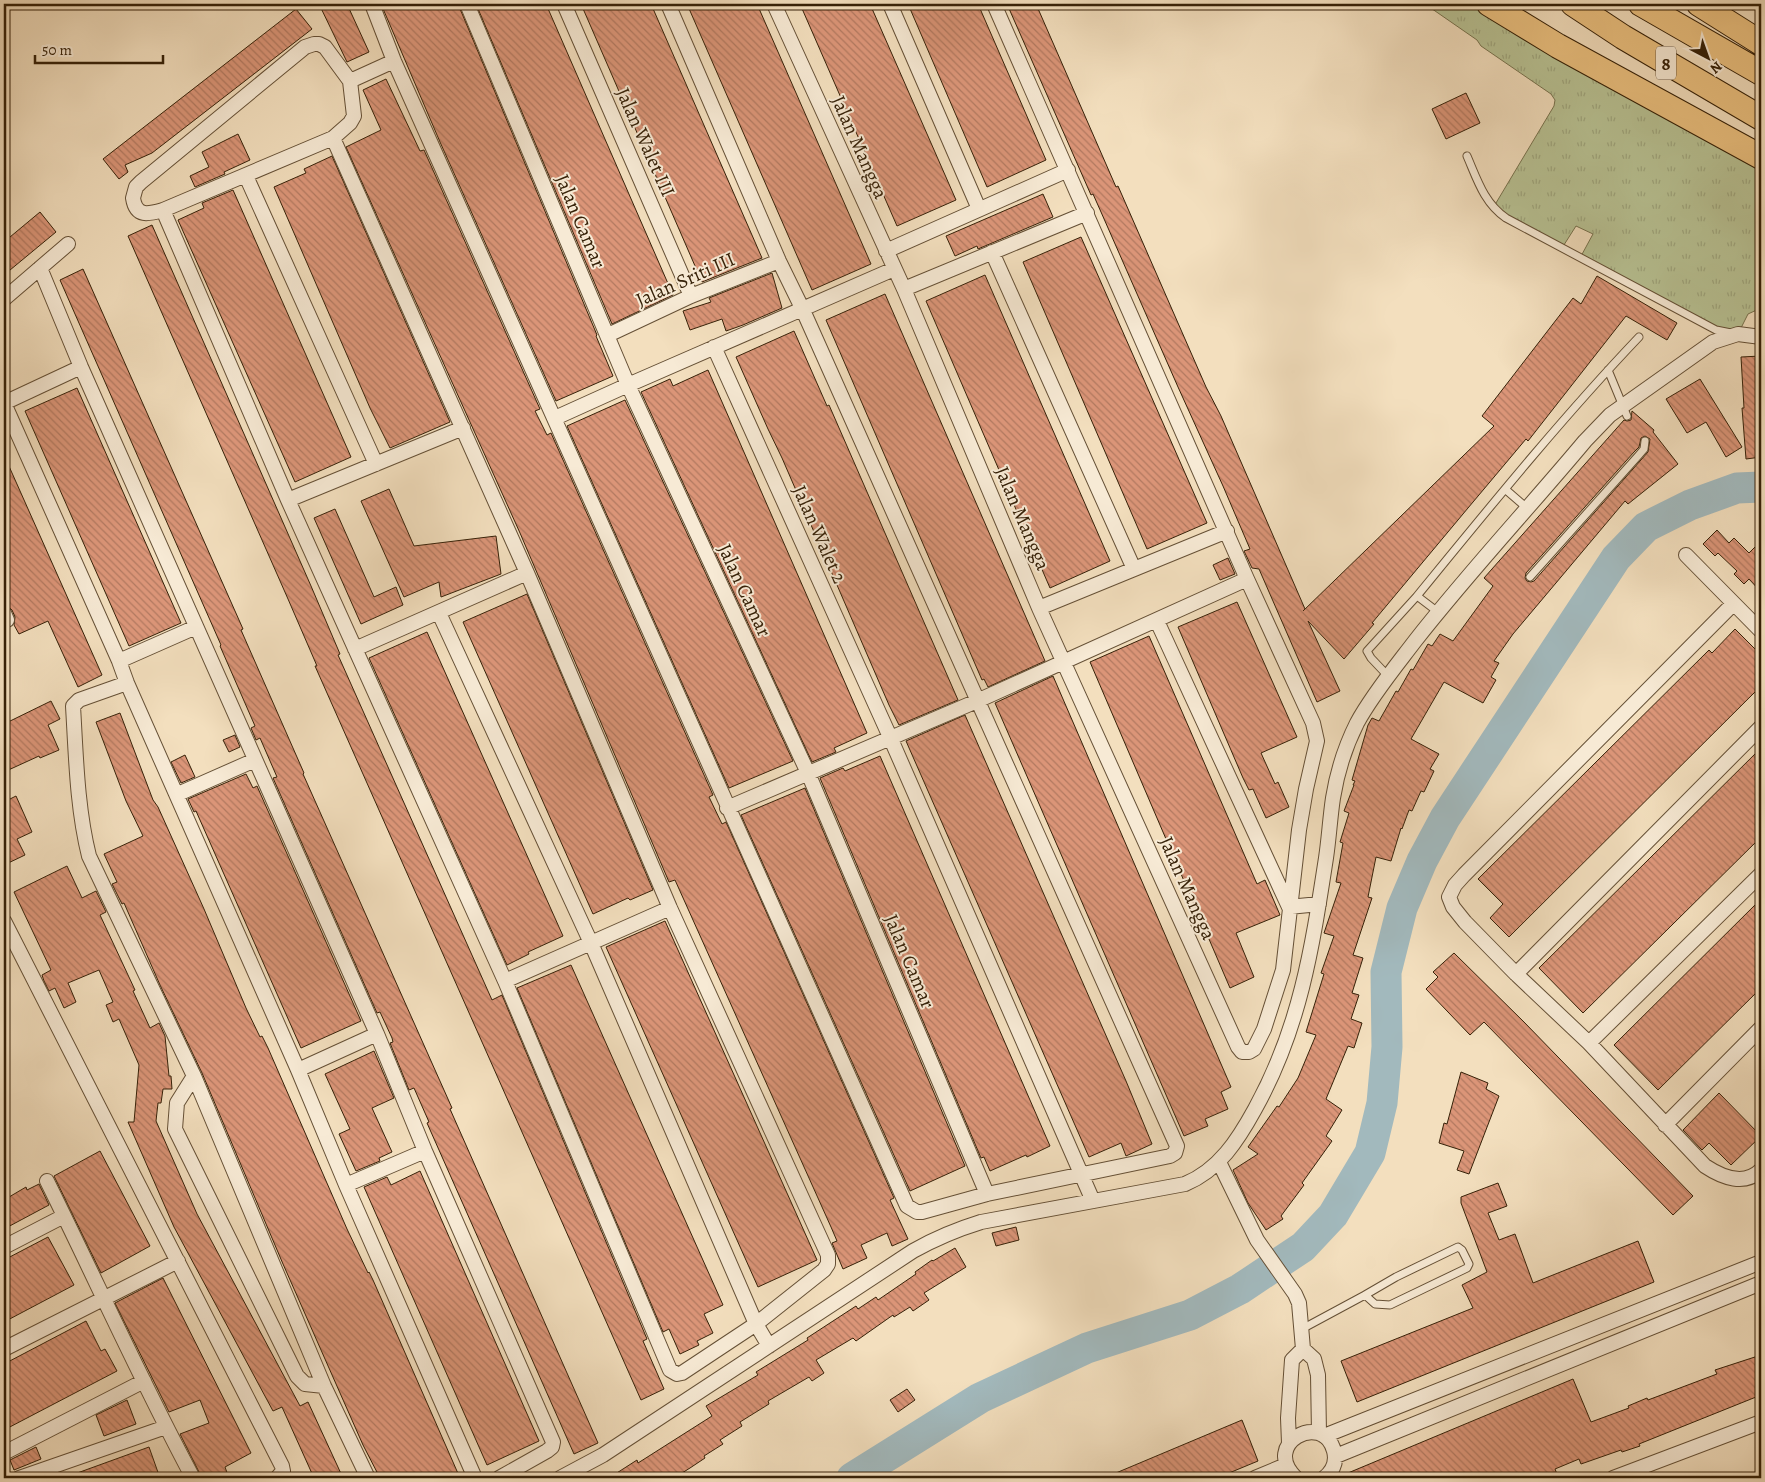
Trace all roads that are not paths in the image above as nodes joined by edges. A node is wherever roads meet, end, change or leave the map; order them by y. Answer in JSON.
{"nodes":[{"id":1,"x":372,"y":4,"type":"edge"},
{"id":2,"x":467,"y":4,"type":"edge"},
{"id":3,"x":564,"y":4,"type":"edge"},
{"id":4,"x":668,"y":4,"type":"edge"},
{"id":5,"x":774,"y":4,"type":"edge"},
{"id":6,"x":890,"y":4,"type":"edge"},
{"id":7,"x":994,"y":4,"type":"edge"},
{"id":8,"x":1489,"y":4,"type":"edge"},
{"id":9,"x":1573,"y":4,"type":"edge"},
{"id":10,"x":1641,"y":4,"type":"edge"},
{"id":11,"x":1699,"y":4,"type":"edge"},
{"id":12,"x":1761,"y":43,"type":"edge"},
{"id":13,"x":394,"y":61,"type":"junction"},
{"id":14,"x":1761,"y":73,"type":"edge"},
{"id":15,"x":350,"y":81,"type":"junction"},
{"id":16,"x":1761,"y":118,"type":"edge"},
{"id":17,"x":333,"y":138,"type":"junction"},
{"id":18,"x":1466,"y":156,"type":"dead end"},
{"id":19,"x":1761,"y":157,"type":"edge"},
{"id":20,"x":1068,"y":170,"type":"junction"},
{"id":21,"x":246,"y":176,"type":"junction"},
{"id":22,"x":978,"y":209,"type":"junction"},
{"id":23,"x":163,"y":210,"type":"junction"},
{"id":24,"x":1087,"y":213,"type":"junction"},
{"id":25,"x":68,"y":244,"type":"dead end"},
{"id":26,"x":886,"y":251,"type":"junction"},
{"id":27,"x":992,"y":252,"type":"junction"},
{"id":28,"x":779,"y":261,"type":"junction"},
{"id":29,"x":40,"y":268,"type":"junction"},
{"id":30,"x":894,"y":268,"type":"junction"},
{"id":31,"x":904,"y":289,"type":"junction"},
{"id":32,"x":691,"y":296,"type":"junction"},
{"id":33,"x":4,"y":300,"type":"edge"},
{"id":34,"x":802,"y":308,"type":"junction"},
{"id":35,"x":1738,"y":334,"type":"junction"},
{"id":36,"x":608,"y":335,"type":"junction"},
{"id":37,"x":1639,"y":337,"type":"dead end"},
{"id":38,"x":1761,"y":337,"type":"edge"},
{"id":39,"x":714,"y":346,"type":"junction"},
{"id":40,"x":81,"y":367,"type":"junction"},
{"id":41,"x":1608,"y":370,"type":"junction"},
{"id":42,"x":628,"y":385,"type":"junction"},
{"id":43,"x":4,"y":403,"type":"edge"},
{"id":44,"x":1625,"y":411,"type":"junction"},
{"id":45,"x":555,"y":418,"type":"junction"},
{"id":46,"x":463,"y":428,"type":"junction"},
{"id":47,"x":1645,"y":441,"type":"dead end"},
{"id":48,"x":376,"y":464,"type":"junction"},
{"id":49,"x":1505,"y":489,"type":"junction"},
{"id":50,"x":288,"y":500,"type":"junction"},
{"id":51,"x":1528,"y":509,"type":"junction"},
{"id":52,"x":1227,"y":531,"type":"junction"},
{"id":53,"x":1686,"y":555,"type":"dead end"},
{"id":54,"x":1134,"y":570,"type":"junction"},
{"id":55,"x":527,"y":573,"type":"junction"},
{"id":56,"x":1530,"y":577,"type":"dead end"},
{"id":57,"x":1247,"y":580,"type":"junction"},
{"id":58,"x":1417,"y":596,"type":"junction"},
{"id":59,"x":1733,"y":604,"type":"junction"},
{"id":60,"x":1039,"y":608,"type":"junction"},
{"id":61,"x":1438,"y":612,"type":"junction"},
{"id":62,"x":438,"y":613,"type":"junction"},
{"id":63,"x":1158,"y":620,"type":"junction"},
{"id":64,"x":196,"y":627,"type":"junction"},
{"id":65,"x":1761,"y":630,"type":"edge"},
{"id":66,"x":355,"y":649,"type":"junction"},
{"id":67,"x":1064,"y":660,"type":"junction"},
{"id":68,"x":119,"y":661,"type":"junction"},
{"id":69,"x":1388,"y":676,"type":"junction"},
{"id":70,"x":127,"y":683,"type":"junction"},
{"id":71,"x":977,"y":700,"type":"junction"},
{"id":72,"x":1761,"y":727,"type":"edge"},
{"id":73,"x":890,"y":738,"type":"junction"},
{"id":74,"x":256,"y":760,"type":"junction"},
{"id":75,"x":808,"y":774,"type":"junction"},
{"id":76,"x":178,"y":794,"type":"junction"},
{"id":77,"x":727,"y":808,"type":"junction"},
{"id":78,"x":1761,"y":874,"type":"edge"},
{"id":79,"x":1319,"y":904,"type":"junction"},
{"id":80,"x":1289,"y":907,"type":"junction"},
{"id":81,"x":670,"y":908,"type":"junction"},
{"id":82,"x":4,"y":921,"type":"edge"},
{"id":83,"x":591,"y":943,"type":"junction"},
{"id":84,"x":1516,"y":974,"type":"junction"},
{"id":85,"x":505,"y":981,"type":"junction"},
{"id":86,"x":1761,"y":1028,"type":"edge"},
{"id":87,"x":377,"y":1034,"type":"junction"},
{"id":88,"x":1589,"y":1043,"type":"junction"},
{"id":89,"x":298,"y":1070,"type":"junction"},
{"id":90,"x":194,"y":1076,"type":"junction"},
{"id":91,"x":1665,"y":1125,"type":"junction"},
{"id":92,"x":425,"y":1151,"type":"junction"},
{"id":93,"x":1220,"y":1162,"type":"junction"},
{"id":94,"x":1761,"y":1170,"type":"edge"},
{"id":95,"x":1082,"y":1175,"type":"junction"},
{"id":96,"x":47,"y":1181,"type":"dead end"},
{"id":97,"x":346,"y":1184,"type":"junction"},
{"id":98,"x":987,"y":1194,"type":"junction"},
{"id":99,"x":1093,"y":1201,"type":"junction"},
{"id":100,"x":64,"y":1216,"type":"junction"},
{"id":101,"x":4,"y":1247,"type":"edge"},
{"id":102,"x":178,"y":1261,"type":"junction"},
{"id":103,"x":1761,"y":1262,"type":"edge"},
{"id":104,"x":1761,"y":1283,"type":"edge"},
{"id":105,"x":1366,"y":1295,"type":"junction"},
{"id":106,"x":105,"y":1297,"type":"junction"},
{"id":107,"x":756,"y":1324,"type":"junction"},
{"id":108,"x":1592,"y":1329,"type":"junction"},
{"id":109,"x":1300,"y":1330,"type":"junction"},
{"id":110,"x":769,"y":1346,"type":"junction"},
{"id":111,"x":4,"y":1349,"type":"edge"},
{"id":112,"x":1302,"y":1349,"type":"junction"},
{"id":113,"x":1600,"y":1349,"type":"junction"},
{"id":114,"x":144,"y":1380,"type":"junction"},
{"id":115,"x":324,"y":1386,"type":"junction"},
{"id":116,"x":1761,"y":1422,"type":"edge"},
{"id":117,"x":166,"y":1426,"type":"junction"},
{"id":118,"x":1322,"y":1434,"type":"junction"},
{"id":119,"x":1289,"y":1443,"type":"junction"},
{"id":120,"x":4,"y":1453,"type":"edge"},
{"id":121,"x":1336,"y":1456,"type":"junction"},
{"id":122,"x":1286,"y":1465,"type":"junction"},
{"id":123,"x":517,"y":1474,"type":"edge"},
{"id":124,"x":19,"y":1478,"type":"edge"},
{"id":125,"x":193,"y":1478,"type":"edge"},
{"id":126,"x":277,"y":1478,"type":"edge"},
{"id":127,"x":368,"y":1478,"type":"edge"},
{"id":128,"x":475,"y":1478,"type":"edge"},
{"id":129,"x":499,"y":1478,"type":"edge"},
{"id":130,"x":560,"y":1478,"type":"edge"},
{"id":131,"x":1255,"y":1478,"type":"edge"},
{"id":132,"x":1296,"y":1478,"type":"edge"},
{"id":133,"x":1325,"y":1478,"type":"edge"},
{"id":134,"x":1613,"y":1478,"type":"edge"}],
"edges":[{"from":1,"to":13,"type":"street"},
{"from":2,"to":36,"type":"street","name":"Jalan Camar"},
{"from":3,"to":32,"type":"street","name":"Jalan Walet III"},
{"from":4,"to":28,"type":"street"},
{"from":5,"to":26,"type":"street","name":"Jalan Mangga"},
{"from":6,"to":22,"type":"street"},
{"from":7,"to":20,"type":"street"},
{"from":8,"to":19,"type":"highway"},
{"from":9,"to":16,"type":"highway","number":"8"},
{"from":10,"to":14,"type":"highway","number":"8"},
{"from":11,"to":12,"type":"highway"},
{"from":13,"to":15,"type":"street"},
{"from":13,"to":45,"type":"street"},
{"from":15,"to":17,"type":"street"},
{"from":15,"to":23,"type":"street"},
{"from":17,"to":21,"type":"street"},
{"from":17,"to":46,"type":"street"},
{"from":18,"to":35,"type":"lane"},
{"from":20,"to":22,"type":"street"},
{"from":20,"to":24,"type":"street"},
{"from":21,"to":23,"type":"street"},
{"from":21,"to":48,"type":"street"},
{"from":22,"to":26,"type":"street"},
{"from":23,"to":50,"type":"street"},
{"from":24,"to":27,"type":"street"},
{"from":24,"to":52,"type":"street"},
{"from":25,"to":29,"type":"street"},
{"from":26,"to":30,"type":"street","name":"Jalan Mangga"},
{"from":27,"to":31,"type":"street"},
{"from":27,"to":54,"type":"street"},
{"from":28,"to":32,"type":"street","name":"Jalan Sriti III"},
{"from":28,"to":34,"type":"street"},
{"from":29,"to":33,"type":"street"},
{"from":29,"to":40,"type":"street"},
{"from":30,"to":31,"type":"street","name":"Jalan Mangga"},
{"from":30,"to":34,"type":"street"},
{"from":31,"to":60,"type":"street","name":"Jalan Mangga"},
{"from":32,"to":36,"type":"street","name":"Jalan Sriti III"},
{"from":34,"to":39,"type":"street"},
{"from":34,"to":71,"type":"street"},
{"from":35,"to":38,"type":"street"},
{"from":35,"to":44,"type":"street"},
{"from":36,"to":42,"type":"street","name":"Jalan Camar"},
{"from":37,"to":41,"type":"lane"},
{"from":39,"to":42,"type":"street"},
{"from":39,"to":73,"type":"street","name":"Jalan Walet 2"},
{"from":40,"to":43,"type":"street"},
{"from":40,"to":64,"type":"street"},
{"from":41,"to":44,"type":"lane"},
{"from":41,"to":49,"type":"lane"},
{"from":42,"to":45,"type":"street"},
{"from":42,"to":75,"type":"street","name":"Jalan Camar"},
{"from":43,"to":68,"type":"street"},
{"from":44,"to":51,"type":"street"},
{"from":45,"to":77,"type":"street"},
{"from":46,"to":48,"type":"street"},
{"from":46,"to":55,"type":"street"},
{"from":47,"to":56,"type":"lane"},
{"from":48,"to":50,"type":"street"},
{"from":49,"to":51,"type":"lane"},
{"from":49,"to":58,"type":"lane"},
{"from":50,"to":66,"type":"street"},
{"from":51,"to":61,"type":"street"},
{"from":52,"to":54,"type":"street"},
{"from":52,"to":57,"type":"street"},
{"from":53,"to":59,"type":"street"},
{"from":54,"to":60,"type":"street"},
{"from":55,"to":62,"type":"street"},
{"from":55,"to":81,"type":"street"},
{"from":57,"to":63,"type":"street"},
{"from":57,"to":80,"type":"street"},
{"from":58,"to":61,"type":"lane"},
{"from":58,"to":69,"type":"lane"},
{"from":59,"to":65,"type":"street"},
{"from":59,"to":84,"type":"street"},
{"from":60,"to":67,"type":"street","name":"Jalan Mangga"},
{"from":61,"to":69,"type":"street"},
{"from":62,"to":66,"type":"street"},
{"from":62,"to":83,"type":"street"},
{"from":63,"to":67,"type":"street"},
{"from":63,"to":80,"type":"street"},
{"from":64,"to":68,"type":"street"},
{"from":64,"to":74,"type":"street"},
{"from":66,"to":85,"type":"street"},
{"from":67,"to":71,"type":"street"},
{"from":67,"to":80,"type":"street","name":"Jalan Mangga"},
{"from":68,"to":70,"type":"street"},
{"from":69,"to":79,"type":"street"},
{"from":70,"to":76,"type":"street"},
{"from":70,"to":90,"type":"street"},
{"from":71,"to":73,"type":"street"},
{"from":71,"to":95,"type":"street"},
{"from":72,"to":84,"type":"street"},
{"from":73,"to":75,"type":"street"},
{"from":73,"to":95,"type":"street","name":"Jalan Walet 2"},
{"from":74,"to":76,"type":"street"},
{"from":74,"to":87,"type":"street"},
{"from":75,"to":77,"type":"street"},
{"from":75,"to":98,"type":"street","name":"Jalan Camar"},
{"from":76,"to":89,"type":"street"},
{"from":77,"to":98,"type":"street"},
{"from":78,"to":88,"type":"street"},
{"from":79,"to":80,"type":"street"},
{"from":79,"to":93,"type":"street"},
{"from":81,"to":83,"type":"street"},
{"from":81,"to":107,"type":"street"},
{"from":82,"to":102,"type":"street"},
{"from":83,"to":85,"type":"street"},
{"from":83,"to":107,"type":"street"},
{"from":84,"to":88,"type":"street"},
{"from":85,"to":107,"type":"street"},
{"from":86,"to":91,"type":"street"},
{"from":87,"to":89,"type":"street"},
{"from":87,"to":92,"type":"street"},
{"from":88,"to":91,"type":"street"},
{"from":89,"to":97,"type":"street"},
{"from":90,"to":115,"type":"street"},
{"from":90,"to":115,"type":"street"},
{"from":91,"to":94,"type":"street"},
{"from":92,"to":97,"type":"street"},
{"from":92,"to":123,"type":"street"},
{"from":93,"to":99,"type":"street"},
{"from":93,"to":109,"type":"street"},
{"from":95,"to":98,"type":"street"},
{"from":95,"to":99,"type":"street","name":"Jalan Walet 2"},
{"from":96,"to":100,"type":"street"},
{"from":97,"to":128,"type":"street"},
{"from":99,"to":110,"type":"street"},
{"from":100,"to":101,"type":"street"},
{"from":100,"to":106,"type":"street"},
{"from":102,"to":106,"type":"street"},
{"from":102,"to":126,"type":"street"},
{"from":103,"to":108,"type":"street"},
{"from":104,"to":113,"type":"street"},
{"from":105,"to":105,"type":"lane"},
{"from":105,"to":109,"type":"lane"},
{"from":106,"to":111,"type":"street"},
{"from":106,"to":114,"type":"street"},
{"from":107,"to":110,"type":"street"},
{"from":108,"to":113,"type":"street"},
{"from":108,"to":118,"type":"street"},
{"from":109,"to":112,"type":"street"},
{"from":110,"to":130,"type":"street"},
{"from":112,"to":118,"type":"street"},
{"from":112,"to":119,"type":"street"},
{"from":113,"to":121,"type":"street"},
{"from":114,"to":117,"type":"street"},
{"from":114,"to":120,"type":"street"},
{"from":115,"to":127,"type":"street"},
{"from":116,"to":134,"type":"street"},
{"from":117,"to":124,"type":"street"},
{"from":117,"to":125,"type":"street"},
{"from":118,"to":119,"type":"street"},
{"from":118,"to":121,"type":"street"},
{"from":119,"to":122,"type":"street"},
{"from":121,"to":133,"type":"street"},
{"from":122,"to":131,"type":"street"},
{"from":122,"to":132,"type":"street"},
{"from":123,"to":129,"type":"street"}]}
